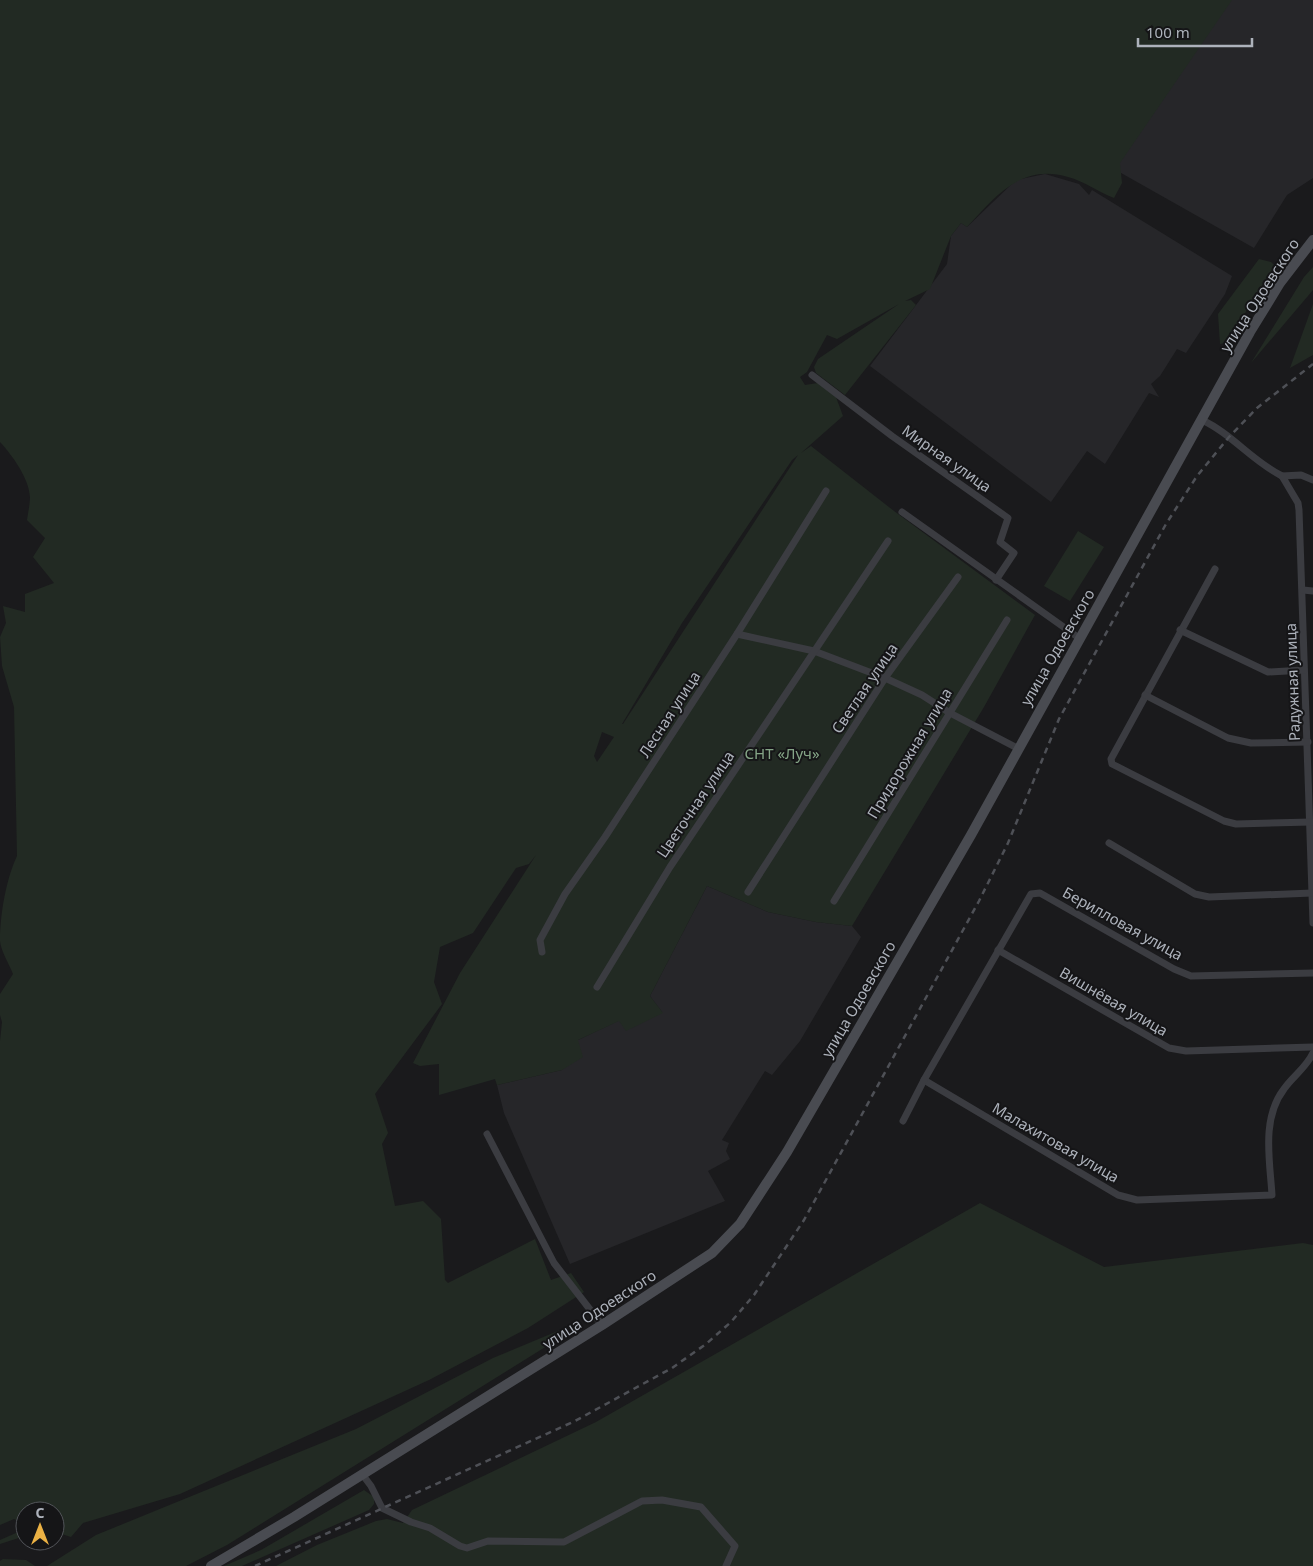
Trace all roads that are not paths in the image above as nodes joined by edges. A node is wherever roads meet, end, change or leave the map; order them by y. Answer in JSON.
{"nodes":[{"id":1,"x":1313,"y":240,"type":"edge"},
{"id":2,"x":812,"y":375,"type":"dead end"},
{"id":3,"x":1202,"y":420,"type":"junction"},
{"id":4,"x":1282,"y":476,"type":"junction"},
{"id":5,"x":1313,"y":480,"type":"edge"},
{"id":6,"x":826,"y":491,"type":"dead end"},
{"id":7,"x":902,"y":512,"type":"dead end"},
{"id":8,"x":888,"y":541,"type":"dead end"},
{"id":9,"x":1215,"y":569,"type":"dead end"},
{"id":10,"x":958,"y":577,"type":"dead end"},
{"id":11,"x":996,"y":580,"type":"junction"},
{"id":12,"x":1303,"y":590,"type":"junction"},
{"id":13,"x":1313,"y":591,"type":"edge"},
{"id":14,"x":1007,"y":620,"type":"dead end"},
{"id":15,"x":1180,"y":630,"type":"junction"},
{"id":16,"x":737,"y":634,"type":"junction"},
{"id":17,"x":1079,"y":638,"type":"junction"},
{"id":18,"x":814,"y":650,"type":"junction"},
{"id":19,"x":1304,"y":670,"type":"junction"},
{"id":20,"x":885,"y":678,"type":"junction"},
{"id":21,"x":1145,"y":695,"type":"junction"},
{"id":22,"x":950,"y":713,"type":"junction"},
{"id":23,"x":1308,"y":742,"type":"junction"},
{"id":24,"x":1017,"y":748,"type":"junction"},
{"id":25,"x":1310,"y":822,"type":"junction"},
{"id":26,"x":1110,"y":842,"type":"dead end"},
{"id":27,"x":748,"y":892,"type":"dead end"},
{"id":28,"x":1312,"y":893,"type":"edge"},
{"id":29,"x":834,"y":901,"type":"dead end"},
{"id":30,"x":1313,"y":923,"type":"edge"},
{"id":31,"x":998,"y":950,"type":"junction"},
{"id":32,"x":542,"y":952,"type":"dead end"},
{"id":33,"x":1313,"y":973,"type":"edge"},
{"id":34,"x":597,"y":987,"type":"dead end"},
{"id":35,"x":1313,"y":1047,"type":"edge"},
{"id":36,"x":1313,"y":1053,"type":"edge"},
{"id":37,"x":924,"y":1080,"type":"junction"},
{"id":38,"x":903,"y":1121,"type":"dead end"},
{"id":39,"x":487,"y":1134,"type":"dead end"},
{"id":40,"x":602,"y":1325,"type":"junction"},
{"id":41,"x":362,"y":1474,"type":"junction"},
{"id":42,"x":210,"y":1566,"type":"edge"},
{"id":43,"x":726,"y":1566,"type":"edge"}],
"edges":[{"from":1,"to":3,"type":"street","name":"улица Одоевского"},
{"from":2,"to":11,"type":"street","name":"Мирная улица"},
{"from":3,"to":4,"type":"street"},
{"from":3,"to":17,"type":"street","name":"улица Одоевского"},
{"from":4,"to":5,"type":"street"},
{"from":4,"to":12,"type":"street","name":"Радужная улица"},
{"from":6,"to":16,"type":"street","name":"Лесная улица"},
{"from":7,"to":11,"type":"street"},
{"from":8,"to":18,"type":"street","name":"Цветочная улица"},
{"from":9,"to":15,"type":"street"},
{"from":10,"to":20,"type":"street","name":"Светлая улица"},
{"from":11,"to":17,"type":"street"},
{"from":12,"to":13,"type":"street"},
{"from":12,"to":19,"type":"street","name":"Радужная улица"},
{"from":14,"to":22,"type":"street","name":"Придорожная улица"},
{"from":15,"to":19,"type":"street"},
{"from":15,"to":21,"type":"street"},
{"from":16,"to":18,"type":"street"},
{"from":16,"to":32,"type":"street","name":"Лесная улица"},
{"from":17,"to":24,"type":"street","name":"улица Одоевского"},
{"from":18,"to":20,"type":"street"},
{"from":18,"to":34,"type":"street","name":"Цветочная улица"},
{"from":19,"to":23,"type":"street","name":"Радужная улица"},
{"from":20,"to":22,"type":"street"},
{"from":20,"to":27,"type":"street","name":"Светлая улица"},
{"from":21,"to":23,"type":"street"},
{"from":21,"to":25,"type":"street"},
{"from":22,"to":24,"type":"street"},
{"from":22,"to":29,"type":"street","name":"Придорожная улица"},
{"from":23,"to":25,"type":"street","name":"Радужная улица"},
{"from":24,"to":40,"type":"street","name":"улица Одоевского"},
{"from":25,"to":28,"type":"street","name":"Радужная улица"},
{"from":26,"to":28,"type":"street"},
{"from":28,"to":30,"type":"street","name":"Радужная улица"},
{"from":31,"to":33,"type":"street","name":"Берилловая улица"},
{"from":31,"to":35,"type":"street","name":"Вишнёвая улица"},
{"from":31,"to":37,"type":"street"},
{"from":36,"to":37,"type":"street","name":"Малахитовая улица"},
{"from":37,"to":38,"type":"street"},
{"from":39,"to":40,"type":"street"},
{"from":40,"to":41,"type":"street","name":"улица Одоевского"},
{"from":41,"to":42,"type":"street","name":"улица Одоевского"},
{"from":41,"to":43,"type":"street"}]}
